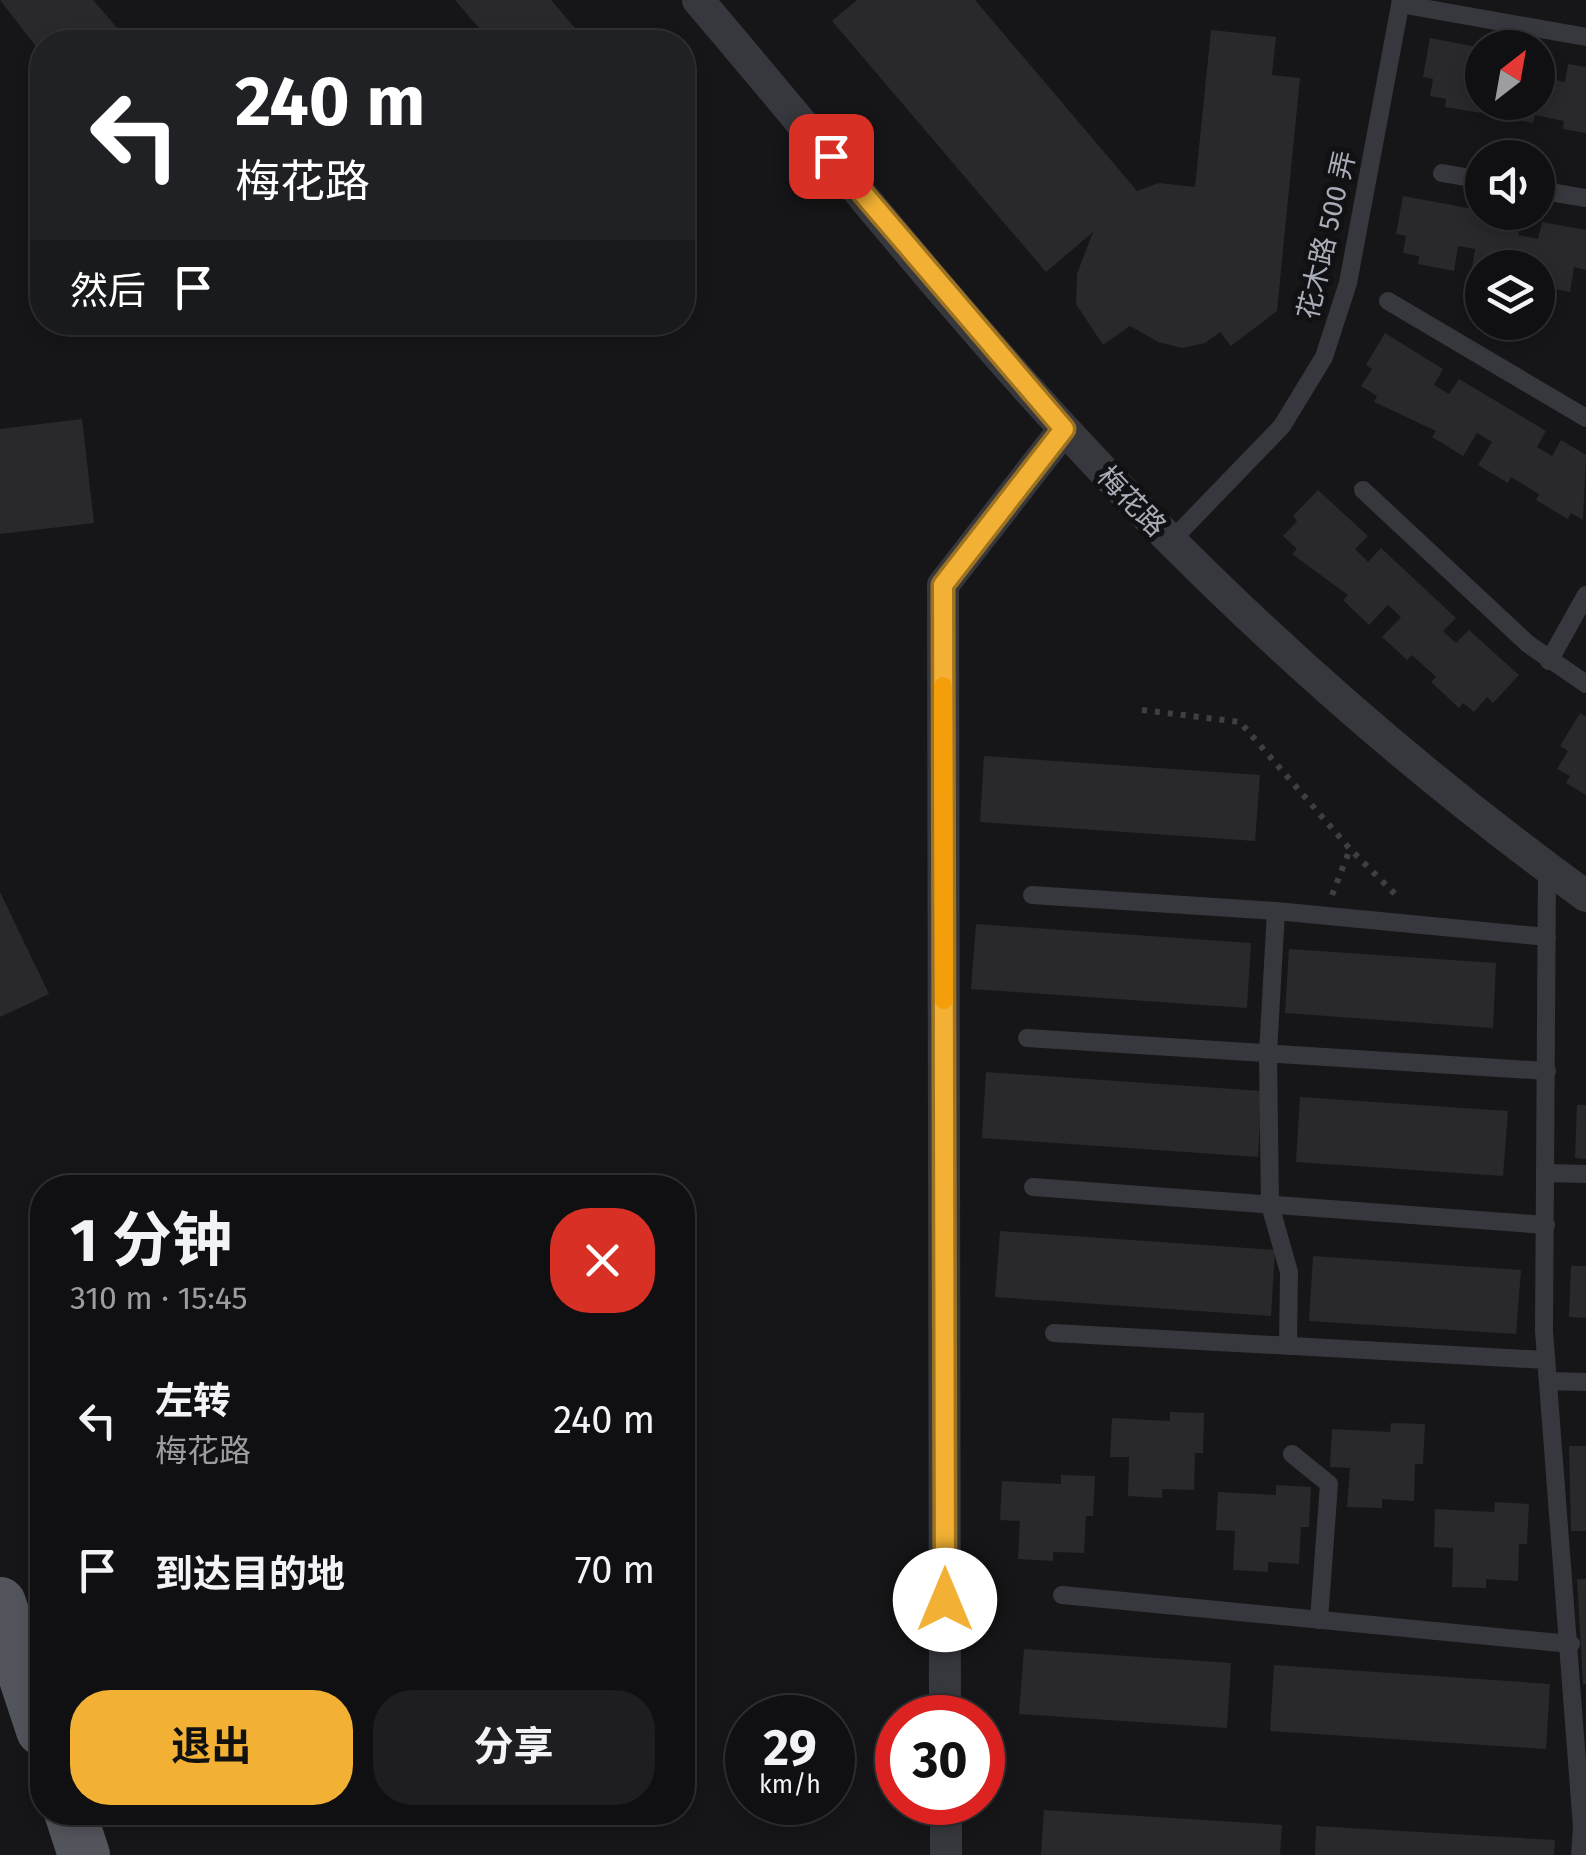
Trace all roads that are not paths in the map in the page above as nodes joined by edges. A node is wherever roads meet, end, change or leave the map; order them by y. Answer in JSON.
{"nodes":[{"id":1,"x":698,"y":0,"type":"edge"},
{"id":2,"x":1401,"y":2,"type":"edge"},
{"id":3,"x":1586,"y":37,"type":"edge"},
{"id":4,"x":1442,"y":173,"type":"dead end"},
{"id":5,"x":1465,"y":177,"type":"edge"},
{"id":6,"x":1555,"y":193,"type":"edge"},
{"id":7,"x":1586,"y":198,"type":"edge"},
{"id":8,"x":1388,"y":301,"type":"dead end"},
{"id":9,"x":1586,"y":418,"type":"edge"},
{"id":10,"x":1064,"y":429,"type":"junction"},
{"id":11,"x":1363,"y":490,"type":"dead end"},
{"id":12,"x":1171,"y":542,"type":"junction"},
{"id":13,"x":1586,"y":595,"type":"edge"},
{"id":14,"x":1548,"y":660,"type":"junction"},
{"id":15,"x":1586,"y":684,"type":"edge"},
{"id":16,"x":1547,"y":868,"type":"junction"},
{"id":17,"x":1032,"y":895,"type":"dead end"},
{"id":18,"x":1586,"y":896,"type":"edge"},
{"id":19,"x":1276,"y":911,"type":"junction"},
{"id":20,"x":1547,"y":938,"type":"junction"},
{"id":21,"x":1026,"y":1038,"type":"dead end"},
{"id":22,"x":1268,"y":1053,"type":"junction"},
{"id":23,"x":1548,"y":1071,"type":"junction"},
{"id":24,"x":1547,"y":1172,"type":"junction"},
{"id":25,"x":1586,"y":1174,"type":"edge"},
{"id":26,"x":1033,"y":1188,"type":"dead end"},
{"id":27,"x":1270,"y":1205,"type":"junction"},
{"id":28,"x":1546,"y":1225,"type":"junction"},
{"id":29,"x":1054,"y":1333,"type":"dead end"},
{"id":30,"x":1288,"y":1346,"type":"junction"},
{"id":31,"x":1546,"y":1360,"type":"junction"},
{"id":32,"x":1548,"y":1381,"type":"junction"},
{"id":33,"x":1586,"y":1382,"type":"edge"},
{"id":34,"x":1292,"y":1454,"type":"dead end"},
{"id":35,"x":1062,"y":1595,"type":"dead end"},
{"id":36,"x":0,"y":1603,"type":"edge"},
{"id":37,"x":1319,"y":1620,"type":"junction"},
{"id":38,"x":1571,"y":1644,"type":"junction"},
{"id":39,"x":30,"y":1694,"type":"edge"},
{"id":40,"x":946,"y":1695,"type":"edge"},
{"id":41,"x":74,"y":1825,"type":"edge"},
{"id":42,"x":946,"y":1825,"type":"edge"},
{"id":43,"x":84,"y":1855,"type":"edge"},
{"id":44,"x":946,"y":1855,"type":"edge"},
{"id":45,"x":1580,"y":1855,"type":"edge"}],
"edges":[{"from":1,"to":10,"type":"street","name":"梅花路"},
{"from":2,"to":3,"type":"lane","name":"花木路 500 弄"},
{"from":2,"to":12,"type":"lane","name":"花木路 500 弄"},
{"from":4,"to":5,"type":"lane"},
{"from":6,"to":7,"type":"lane"},
{"from":8,"to":9,"type":"lane"},
{"from":10,"to":12,"type":"street","name":"梅花路"},
{"from":10,"to":40,"type":"street"},
{"from":11,"to":14,"type":"lane"},
{"from":12,"to":16,"type":"street","name":"梅花路"},
{"from":13,"to":14,"type":"lane"},
{"from":14,"to":15,"type":"lane"},
{"from":16,"to":18,"type":"street","name":"梅花路"},
{"from":16,"to":20,"type":"lane"},
{"from":17,"to":19,"type":"lane"},
{"from":19,"to":20,"type":"lane"},
{"from":19,"to":22,"type":"lane"},
{"from":20,"to":23,"type":"lane"},
{"from":21,"to":22,"type":"lane"},
{"from":22,"to":23,"type":"lane"},
{"from":22,"to":27,"type":"lane"},
{"from":23,"to":24,"type":"lane"},
{"from":24,"to":25,"type":"lane"},
{"from":24,"to":28,"type":"lane"},
{"from":26,"to":27,"type":"lane"},
{"from":27,"to":28,"type":"lane"},
{"from":27,"to":30,"type":"lane"},
{"from":28,"to":31,"type":"lane"},
{"from":29,"to":30,"type":"lane"},
{"from":30,"to":31,"type":"lane"},
{"from":31,"to":32,"type":"lane"},
{"from":32,"to":33,"type":"lane"},
{"from":32,"to":38,"type":"lane"},
{"from":34,"to":37,"type":"lane"},
{"from":35,"to":37,"type":"lane"},
{"from":36,"to":39,"type":"main road"},
{"from":37,"to":38,"type":"lane"},
{"from":38,"to":45,"type":"lane"},
{"from":41,"to":43,"type":"main road"},
{"from":42,"to":44,"type":"street"}]}
